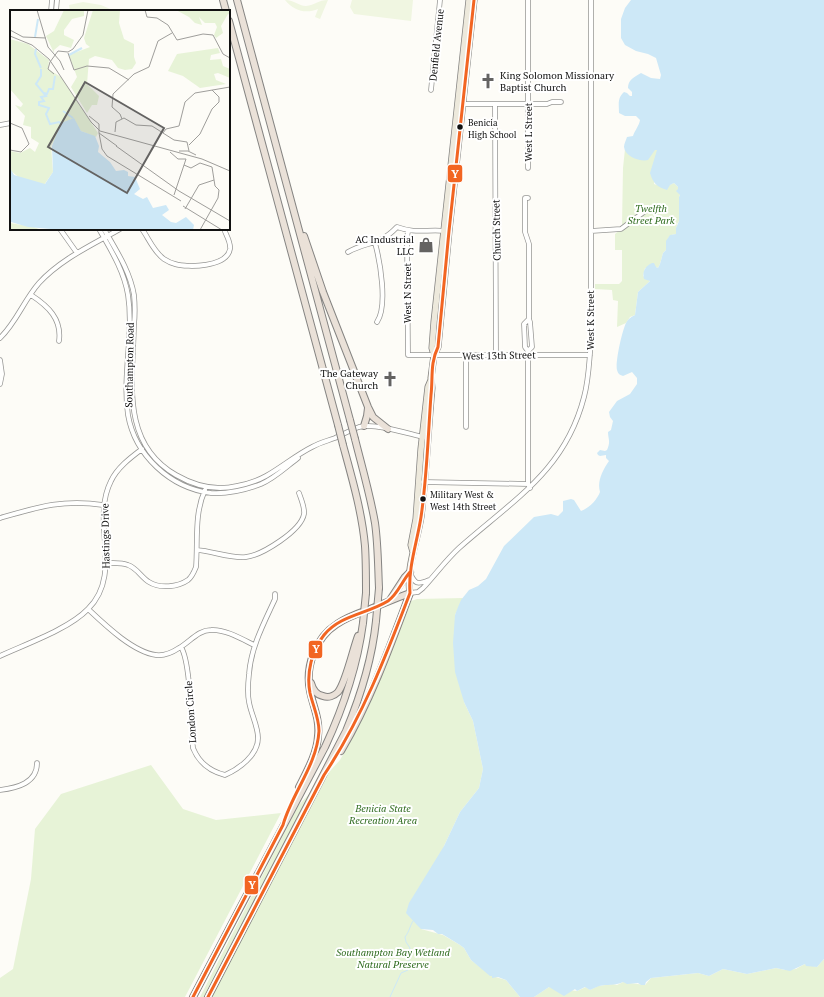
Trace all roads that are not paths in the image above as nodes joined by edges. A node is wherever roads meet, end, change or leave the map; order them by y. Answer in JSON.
{"nodes":[{"id":1,"x":52,"y":0,"type":"edge"},
{"id":2,"x":57,"y":0,"type":"edge"},
{"id":3,"x":223,"y":0,"type":"edge"},
{"id":4,"x":237,"y":0,"type":"edge"},
{"id":5,"x":440,"y":0,"type":"edge"},
{"id":6,"x":469,"y":0,"type":"edge"},
{"id":7,"x":474,"y":0,"type":"edge"},
{"id":8,"x":528,"y":0,"type":"edge"},
{"id":9,"x":591,"y":0,"type":"edge"},
{"id":10,"x":51,"y":10,"type":"edge"},
{"id":11,"x":56,"y":10,"type":"edge"},
{"id":12,"x":226,"y":10,"type":"edge"},
{"id":13,"x":230,"y":25,"type":"edge"},
{"id":14,"x":431,"y":90,"type":"dead end"},
{"id":15,"x":561,"y":102,"type":"dead end"},
{"id":16,"x":461,"y":104,"type":"junction"},
{"id":17,"x":495,"y":104,"type":"junction"},
{"id":18,"x":528,"y":105,"type":"junction"},
{"id":19,"x":10,"y":123,"type":"edge"},
{"id":20,"x":0,"y":124,"type":"edge"},
{"id":21,"x":528,"y":168,"type":"dead end"},
{"id":22,"x":288,"y":191,"type":"junction"},
{"id":23,"x":528,"y":198,"type":"dead end"},
{"id":24,"x":648,"y":209,"type":"dead end"},
{"id":25,"x":61,"y":230,"type":"edge"},
{"id":26,"x":99,"y":230,"type":"edge"},
{"id":27,"x":104,"y":230,"type":"edge"},
{"id":28,"x":118,"y":230,"type":"edge"},
{"id":29,"x":143,"y":230,"type":"edge"},
{"id":30,"x":224,"y":230,"type":"edge"},
{"id":31,"x":408,"y":231,"type":"junction"},
{"id":32,"x":446,"y":231,"type":"junction"},
{"id":33,"x":591,"y":231,"type":"junction"},
{"id":34,"x":106,"y":237,"type":"junction"},
{"id":35,"x":375,"y":243,"type":"junction"},
{"id":36,"x":348,"y":252,"type":"dead end"},
{"id":37,"x":77,"y":253,"type":"junction"},
{"id":38,"x":31,"y":295,"type":"junction"},
{"id":39,"x":377,"y":322,"type":"dead end"},
{"id":40,"x":0,"y":338,"type":"edge"},
{"id":41,"x":58,"y":341,"type":"dead end"},
{"id":42,"x":528,"y":353,"type":"junction"},
{"id":43,"x":590,"y":354,"type":"junction"},
{"id":44,"x":408,"y":355,"type":"joint"},
{"id":45,"x":434,"y":355,"type":"junction"},
{"id":46,"x":466,"y":355,"type":"junction"},
{"id":47,"x":496,"y":355,"type":"junction"},
{"id":48,"x":0,"y":360,"type":"edge"},
{"id":49,"x":0,"y":384,"type":"edge"},
{"id":50,"x":368,"y":407,"type":"junction"},
{"id":51,"x":364,"y":426,"type":"junction"},
{"id":52,"x":466,"y":427,"type":"dead end"},
{"id":53,"x":388,"y":429,"type":"junction"},
{"id":54,"x":425,"y":437,"type":"junction"},
{"id":55,"x":146,"y":447,"type":"junction"},
{"id":56,"x":141,"y":450,"type":"junction"},
{"id":57,"x":421,"y":482,"type":"junction"},
{"id":58,"x":529,"y":486,"type":"junction"},
{"id":59,"x":205,"y":489,"type":"junction"},
{"id":60,"x":299,"y":493,"type":"dead end"},
{"id":61,"x":103,"y":505,"type":"junction"},
{"id":62,"x":0,"y":518,"type":"edge"},
{"id":63,"x":197,"y":550,"type":"junction"},
{"id":64,"x":106,"y":564,"type":"junction"},
{"id":65,"x":410,"y":572,"type":"junction"},
{"id":66,"x":431,"y":579,"type":"junction"},
{"id":67,"x":410,"y":593,"type":"junction"},
{"id":68,"x":275,"y":594,"type":"dead end"},
{"id":69,"x":390,"y":601,"type":"junction"},
{"id":70,"x":88,"y":609,"type":"junction"},
{"id":71,"x":364,"y":623,"type":"junction"},
{"id":72,"x":254,"y":645,"type":"junction"},
{"id":73,"x":181,"y":647,"type":"junction"},
{"id":74,"x":0,"y":656,"type":"edge"},
{"id":75,"x":309,"y":679,"type":"junction"},
{"id":76,"x":37,"y":763,"type":"dead end"},
{"id":77,"x":324,"y":775,"type":"junction"},
{"id":78,"x":0,"y":790,"type":"edge"},
{"id":79,"x":284,"y":825,"type":"junction"},
{"id":80,"x":193,"y":997,"type":"edge"},
{"id":81,"x":208,"y":997,"type":"edge"}],
"edges":[{"from":1,"to":10,"type":"street"},
{"from":2,"to":11,"type":"street"},
{"from":3,"to":12,"type":"highway"},
{"from":4,"to":22,"type":"highway"},
{"from":5,"to":14,"type":"street","name":"Denfield Avenue"},
{"from":6,"to":16,"type":"main road"},
{"from":7,"to":16,"type":"main road"},
{"from":8,"to":18,"type":"street","name":"West L Street"},
{"from":9,"to":33,"type":"street","name":"West K Street"},
{"from":13,"to":71,"type":"highway","bridge":true},
{"from":15,"to":18,"type":"street"},
{"from":16,"to":17,"type":"street"},
{"from":16,"to":32,"type":"main road"},
{"from":17,"to":18,"type":"street"},
{"from":17,"to":47,"type":"street","name":"Church Street"},
{"from":18,"to":21,"type":"street","name":"West L Street"},
{"from":19,"to":20,"type":"street"},
{"from":22,"to":50,"type":"highway"},
{"from":22,"to":77,"type":"highway","bridge":true},
{"from":23,"to":42,"type":"street"},
{"from":24,"to":33,"type":"street"},
{"from":25,"to":37,"type":"street"},
{"from":26,"to":34,"type":"street","name":"Southampton Road"},
{"from":27,"to":34,"type":"street","name":"Southampton Road"},
{"from":28,"to":34,"type":"street"},
{"from":29,"to":30,"type":"street"},
{"from":31,"to":32,"type":"street"},
{"from":31,"to":35,"type":"street"},
{"from":31,"to":44,"type":"street","name":"West N Street"},
{"from":32,"to":45,"type":"main road"},
{"from":33,"to":43,"type":"street","name":"West K Street"},
{"from":34,"to":37,"type":"street"},
{"from":34,"to":55,"type":"street","name":"Southampton Road"},
{"from":34,"to":56,"type":"street","name":"Southampton Road"},
{"from":35,"to":36,"type":"street"},
{"from":35,"to":39,"type":"street"},
{"from":37,"to":38,"type":"street"},
{"from":38,"to":40,"type":"street"},
{"from":38,"to":41,"type":"street"},
{"from":42,"to":43,"type":"street","name":"West 13th Street"},
{"from":42,"to":47,"type":"street","name":"West 13th Street"},
{"from":42,"to":58,"type":"street"},
{"from":43,"to":58,"type":"street","name":"West K Street"},
{"from":44,"to":45,"type":"street","name":"West 13th Street"},
{"from":45,"to":46,"type":"street","name":"West 13th Street"},
{"from":45,"to":54,"type":"main road"},
{"from":46,"to":47,"type":"street","name":"West 13th Street"},
{"from":46,"to":52,"type":"street"},
{"from":48,"to":49,"type":"street"},
{"from":50,"to":51,"type":"highway"},
{"from":50,"to":53,"type":"highway"},
{"from":51,"to":53,"type":"street","name":"Southampton Road"},
{"from":51,"to":59,"type":"street","name":"Southampton Road"},
{"from":53,"to":54,"type":"street","name":"Southampton Road"},
{"from":54,"to":57,"type":"main road"},
{"from":55,"to":56,"type":"street","name":"Hastings Drive"},
{"from":55,"to":59,"type":"street","name":"Southampton Road"},
{"from":56,"to":59,"type":"street","name":"Southampton Road"},
{"from":56,"to":61,"type":"street","name":"Hastings Drive"},
{"from":57,"to":58,"type":"street"},
{"from":57,"to":65,"type":"main road"},
{"from":58,"to":66,"type":"street","name":"West K Street"},
{"from":59,"to":63,"type":"street"},
{"from":60,"to":63,"type":"street"},
{"from":61,"to":62,"type":"street"},
{"from":61,"to":64,"type":"street","name":"Hastings Drive"},
{"from":63,"to":64,"type":"street"},
{"from":64,"to":70,"type":"street","name":"Hastings Drive"},
{"from":65,"to":66,"type":"street"},
{"from":65,"to":67,"type":"main road"},
{"from":65,"to":69,"type":"highway"},
{"from":66,"to":67,"type":"street","name":"West K Street"},
{"from":67,"to":69,"type":"highway"},
{"from":67,"to":77,"type":"highway"},
{"from":68,"to":72,"type":"street","name":"London Circle"},
{"from":69,"to":75,"type":"highway"},
{"from":70,"to":73,"type":"street"},
{"from":70,"to":74,"type":"street","name":"Hastings Drive"},
{"from":71,"to":75,"type":"highway"},
{"from":71,"to":79,"type":"highway"},
{"from":72,"to":73,"type":"street"},
{"from":72,"to":73,"type":"street","name":"London Circle"},
{"from":75,"to":79,"type":"highway"},
{"from":76,"to":78,"type":"street"},
{"from":77,"to":81,"type":"highway"},
{"from":79,"to":80,"type":"highway"}]}
